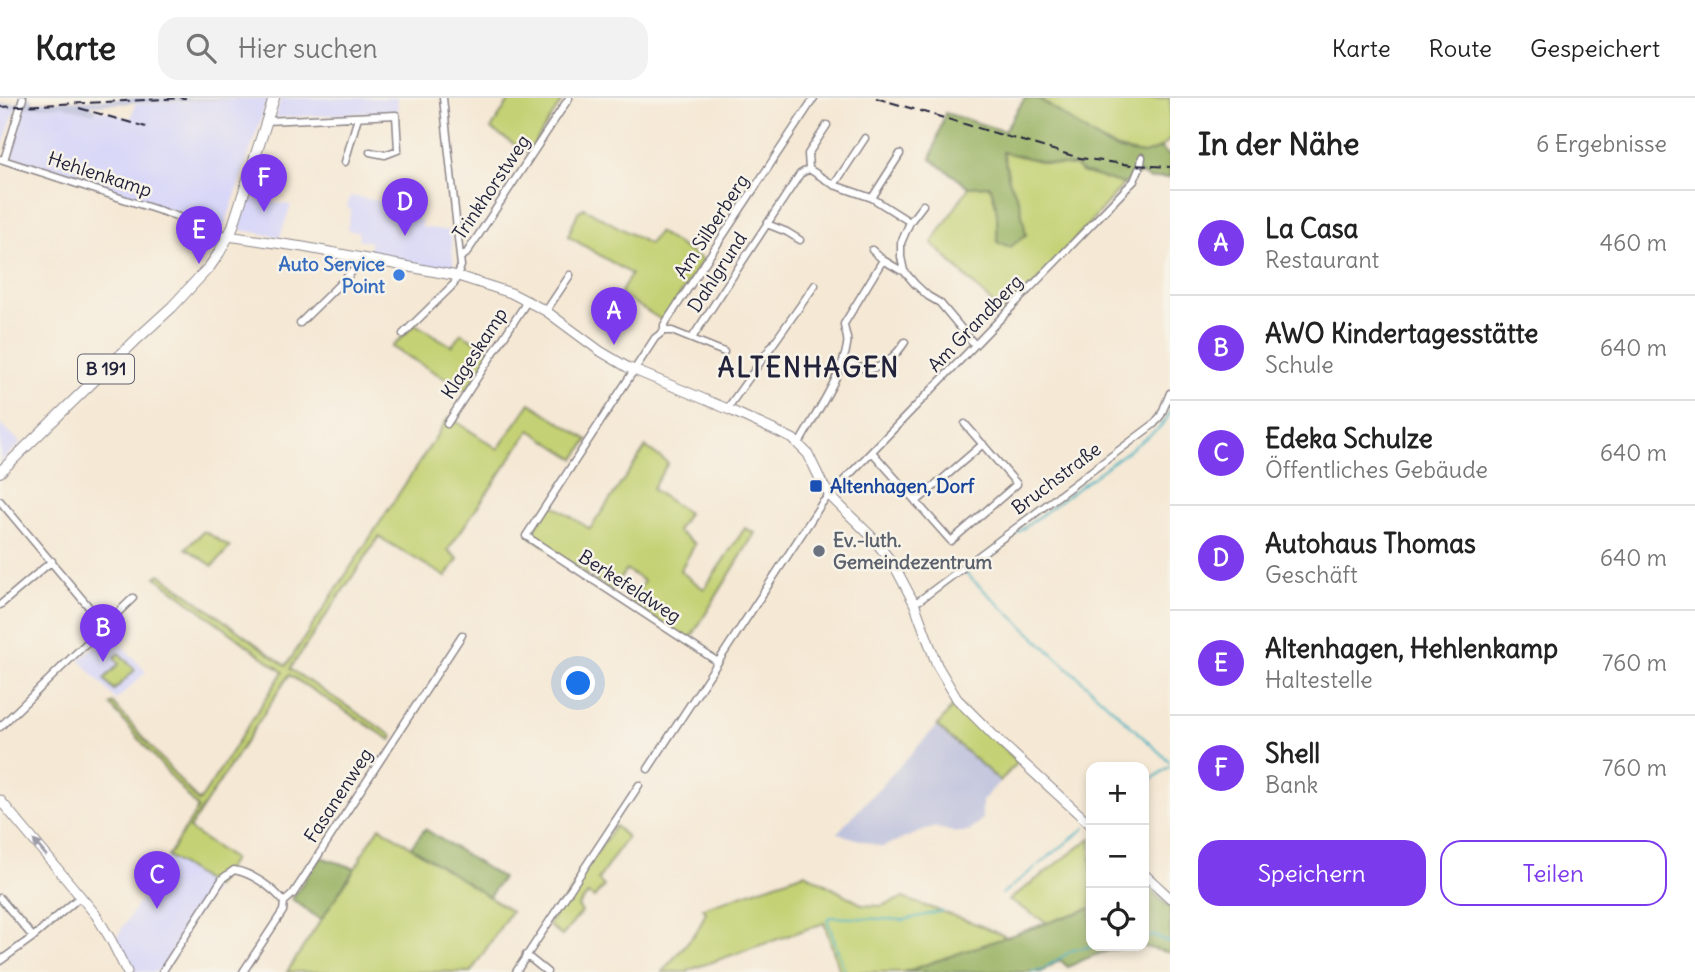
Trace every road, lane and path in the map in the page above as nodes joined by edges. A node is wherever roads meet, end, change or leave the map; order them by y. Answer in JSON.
{"nodes":[{"id":1,"x":23,"y":98,"type":"edge"},
{"id":2,"x":274,"y":98,"type":"edge"},
{"id":3,"x":443,"y":98,"type":"edge"},
{"id":4,"x":569,"y":98,"type":"edge"},
{"id":5,"x":814,"y":98,"type":"edge"},
{"id":6,"x":358,"y":117,"type":"junction"},
{"id":7,"x":266,"y":121,"type":"junction"},
{"id":8,"x":827,"y":125,"type":"dead end"},
{"id":9,"x":865,"y":138,"type":"dead end"},
{"id":10,"x":370,"y":152,"type":"dead end"},
{"id":11,"x":900,"y":154,"type":"dead end"},
{"id":12,"x":2,"y":159,"type":"edge"},
{"id":13,"x":345,"y":162,"type":"dead end"},
{"id":14,"x":1141,"y":163,"type":"dead end"},
{"id":15,"x":809,"y":169,"type":"junction"},
{"id":16,"x":834,"y":185,"type":"junction"},
{"id":17,"x":872,"y":198,"type":"junction"},
{"id":18,"x":923,"y":205,"type":"dead end"},
{"id":19,"x":910,"y":222,"type":"junction"},
{"id":20,"x":767,"y":224,"type":"junction"},
{"id":21,"x":228,"y":236,"type":"junction"},
{"id":22,"x":800,"y":240,"type":"dead end"},
{"id":23,"x":872,"y":250,"type":"dead end"},
{"id":24,"x":461,"y":257,"type":"junction"},
{"id":25,"x":363,"y":258,"type":"junction"},
{"id":26,"x":883,"y":260,"type":"junction"},
{"id":27,"x":904,"y":271,"type":"junction"},
{"id":28,"x":570,"y":275,"type":"dead end"},
{"id":29,"x":458,"y":276,"type":"junction"},
{"id":30,"x":816,"y":285,"type":"dead end"},
{"id":31,"x":528,"y":300,"type":"junction"},
{"id":32,"x":546,"y":311,"type":"junction"},
{"id":33,"x":300,"y":323,"type":"dead end"},
{"id":34,"x":664,"y":331,"type":"junction"},
{"id":35,"x":403,"y":334,"type":"dead end"},
{"id":36,"x":692,"y":338,"type":"junction"},
{"id":37,"x":905,"y":342,"type":"dead end"},
{"id":38,"x":975,"y":345,"type":"junction"},
{"id":39,"x":724,"y":352,"type":"dead end"},
{"id":40,"x":842,"y":361,"type":"junction"},
{"id":41,"x":635,"y":371,"type":"junction"},
{"id":42,"x":1170,"y":393,"type":"edge"},
{"id":43,"x":727,"y":409,"type":"junction"},
{"id":44,"x":447,"y":424,"type":"dead end"},
{"id":45,"x":965,"y":424,"type":"dead end"},
{"id":46,"x":799,"y":444,"type":"junction"},
{"id":47,"x":983,"y":444,"type":"junction"},
{"id":48,"x":872,"y":452,"type":"junction"},
{"id":49,"x":0,"y":472,"type":"edge"},
{"id":50,"x":830,"y":496,"type":"junction"},
{"id":51,"x":0,"y":501,"type":"edge"},
{"id":52,"x":916,"y":502,"type":"junction"},
{"id":53,"x":52,"y":561,"type":"junction"},
{"id":54,"x":133,"y":598,"type":"dead end"},
{"id":55,"x":914,"y":603,"type":"junction"},
{"id":56,"x":0,"y":605,"type":"edge"},
{"id":57,"x":104,"y":625,"type":"junction"},
{"id":58,"x":462,"y":635,"type":"dead end"},
{"id":59,"x":718,"y":662,"type":"junction"},
{"id":60,"x":0,"y":727,"type":"edge"},
{"id":61,"x":648,"y":769,"type":"dead end"},
{"id":62,"x":639,"y":785,"type":"dead end"},
{"id":63,"x":0,"y":800,"type":"edge"},
{"id":64,"x":1086,"y":820,"type":"edge"},
{"id":65,"x":1149,"y":879,"type":"edge"},
{"id":66,"x":81,"y":896,"type":"junction"},
{"id":67,"x":0,"y":898,"type":"edge"},
{"id":68,"x":1170,"y":898,"type":"edge"},
{"id":69,"x":284,"y":902,"type":"junction"},
{"id":70,"x":33,"y":937,"type":"junction"},
{"id":71,"x":526,"y":956,"type":"junction"},
{"id":72,"x":0,"y":961,"type":"edge"},
{"id":73,"x":127,"y":972,"type":"edge"},
{"id":74,"x":162,"y":972,"type":"edge"},
{"id":75,"x":243,"y":972,"type":"edge"},
{"id":76,"x":516,"y":972,"type":"edge"},
{"id":77,"x":547,"y":972,"type":"edge"}],
"edges":[{"from":1,"to":12,"type":"street"},
{"from":2,"to":7,"type":"main road","number":"B 191"},
{"from":3,"to":24,"type":"street"},
{"from":4,"to":24,"type":"street","name":"Trinkhorstweg"},
{"from":5,"to":34,"type":"street","name":"Am Silberberg"},
{"from":6,"to":7,"type":"street"},
{"from":6,"to":10,"type":"street"},
{"from":6,"to":13,"type":"street"},
{"from":7,"to":21,"type":"main road","number":"B 191"},
{"from":8,"to":15,"type":"street"},
{"from":9,"to":16,"type":"street"},
{"from":11,"to":17,"type":"street"},
{"from":12,"to":21,"type":"street","name":"Hehlenkamp"},
{"from":14,"to":38,"type":"street","name":"Am Grandberg"},
{"from":15,"to":16,"type":"street"},
{"from":15,"to":20,"type":"street","name":"Dahlgrund"},
{"from":16,"to":17,"type":"street"},
{"from":17,"to":19,"type":"street"},
{"from":18,"to":19,"type":"street"},
{"from":19,"to":27,"type":"street"},
{"from":20,"to":22,"type":"street","name":"Dahlgrund"},
{"from":20,"to":36,"type":"street","name":"Dahlgrund"},
{"from":21,"to":25,"type":"street"},
{"from":21,"to":49,"type":"main road","number":"B 191"},
{"from":23,"to":26,"type":"street"},
{"from":24,"to":29,"type":"street"},
{"from":25,"to":29,"type":"street"},
{"from":25,"to":33,"type":"street"},
{"from":26,"to":27,"type":"street"},
{"from":26,"to":40,"type":"street"},
{"from":27,"to":38,"type":"street"},
{"from":28,"to":32,"type":"street"},
{"from":29,"to":31,"type":"street"},
{"from":29,"to":35,"type":"street"},
{"from":30,"to":43,"type":"street"},
{"from":31,"to":32,"type":"street"},
{"from":31,"to":44,"type":"street","name":"Klageskamp"},
{"from":32,"to":41,"type":"street"},
{"from":34,"to":36,"type":"street","name":"Dahlgrund"},
{"from":34,"to":41,"type":"street","name":"Am Silberberg"},
{"from":36,"to":39,"type":"street","name":"Dahlgrund"},
{"from":37,"to":40,"type":"street"},
{"from":38,"to":48,"type":"street","name":"Am Grandberg"},
{"from":40,"to":46,"type":"street"},
{"from":41,"to":43,"type":"street"},
{"from":41,"to":59,"type":"street","name":"Berkefeldweg"},
{"from":42,"to":55,"type":"street","name":"Bruchstraße"},
{"from":43,"to":46,"type":"street"},
{"from":45,"to":47,"type":"street"},
{"from":46,"to":50,"type":"street"},
{"from":47,"to":52,"type":"street"},
{"from":47,"to":52,"type":"street"},
{"from":48,"to":50,"type":"street","name":"Am Grandberg"},
{"from":48,"to":52,"type":"street"},
{"from":50,"to":55,"type":"street"},
{"from":50,"to":59,"type":"street"},
{"from":51,"to":53,"type":"street"},
{"from":53,"to":56,"type":"street"},
{"from":53,"to":57,"type":"street"},
{"from":54,"to":57,"type":"street"},
{"from":55,"to":64,"type":"street"},
{"from":57,"to":60,"type":"street"},
{"from":58,"to":69,"type":"street","name":"Fasanenweg"},
{"from":59,"to":61,"type":"street"},
{"from":62,"to":71,"type":"street"},
{"from":66,"to":63,"type":"street","one_way":true},
{"from":65,"to":68,"type":"street"},
{"from":66,"to":70,"type":"street"},
{"from":66,"to":73,"type":"street"},
{"from":67,"to":70,"type":"street"},
{"from":69,"to":74,"type":"street"},
{"from":69,"to":75,"type":"street","name":"Fasanenweg"},
{"from":70,"to":72,"type":"street"},
{"from":71,"to":76,"type":"street"},
{"from":71,"to":77,"type":"street"}]}
